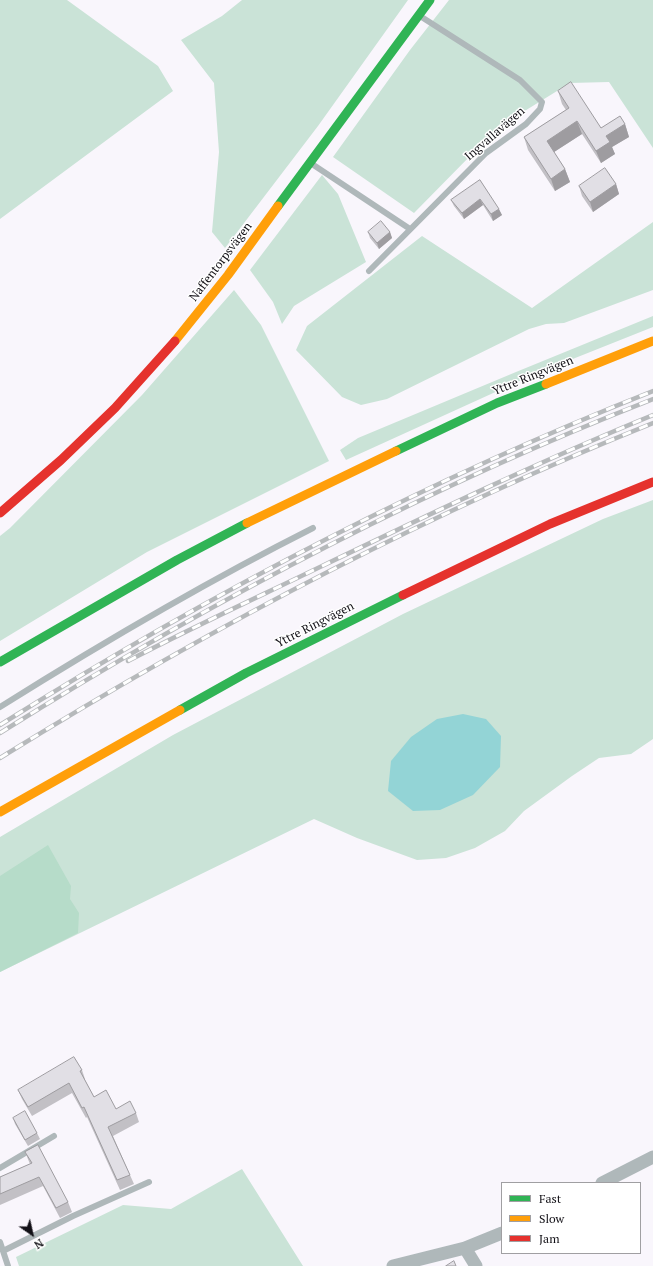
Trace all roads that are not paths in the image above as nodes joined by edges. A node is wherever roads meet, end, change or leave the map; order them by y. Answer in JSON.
{"nodes":[{"id":1,"x":430,"y":0,"type":"edge"},
{"id":2,"x":419,"y":15,"type":"junction"},
{"id":3,"x":310,"y":163,"type":"junction"},
{"id":4,"x":410,"y":229,"type":"junction"},
{"id":5,"x":369,"y":270,"type":"dead end"},
{"id":6,"x":653,"y":341,"type":"edge"},
{"id":7,"x":653,"y":482,"type":"edge"},
{"id":8,"x":0,"y":512,"type":"edge"},
{"id":9,"x":313,"y":528,"type":"dead end"},
{"id":10,"x":0,"y":662,"type":"edge"},
{"id":11,"x":0,"y":707,"type":"edge"},
{"id":12,"x":0,"y":813,"type":"edge"},
{"id":13,"x":54,"y":1136,"type":"dead end"},
{"id":14,"x":653,"y":1157,"type":"edge"},
{"id":15,"x":0,"y":1168,"type":"edge"},
{"id":16,"x":149,"y":1182,"type":"dead end"},
{"id":17,"x":604,"y":1182,"type":"edge"},
{"id":18,"x":501,"y":1233,"type":"edge"},
{"id":19,"x":0,"y":1242,"type":"edge"},
{"id":20,"x":465,"y":1248,"type":"junction"},
{"id":21,"x":3,"y":1251,"type":"junction"},
{"id":22,"x":8,"y":1266,"type":"edge"},
{"id":23,"x":392,"y":1266,"type":"edge"},
{"id":24,"x":476,"y":1266,"type":"edge"}],
"edges":[{"from":1,"to":2,"type":"main road","name":"Naffentorpsvägen"},
{"from":2,"to":3,"type":"main road","name":"Naffentorpsvägen"},
{"from":2,"to":4,"type":"lane","name":"Ingvallavägen"},
{"from":3,"to":4,"type":"lane"},
{"from":3,"to":8,"type":"main road","name":"Naffentorpsvägen"},
{"from":4,"to":5,"type":"lane","name":"Ingvallavägen"},
{"from":6,"to":10,"type":"main road","name":"Yttre Ringvägen"},
{"from":7,"to":12,"type":"main road","name":"Yttre Ringvägen"},
{"from":9,"to":11,"type":"lane"},
{"from":13,"to":15,"type":"lane"},
{"from":14,"to":17,"type":"street"},
{"from":16,"to":21,"type":"lane"},
{"from":18,"to":20,"type":"street"},
{"from":19,"to":21,"type":"lane"},
{"from":20,"to":23,"type":"street"},
{"from":20,"to":24,"type":"street"},
{"from":21,"to":22,"type":"lane"}]}
